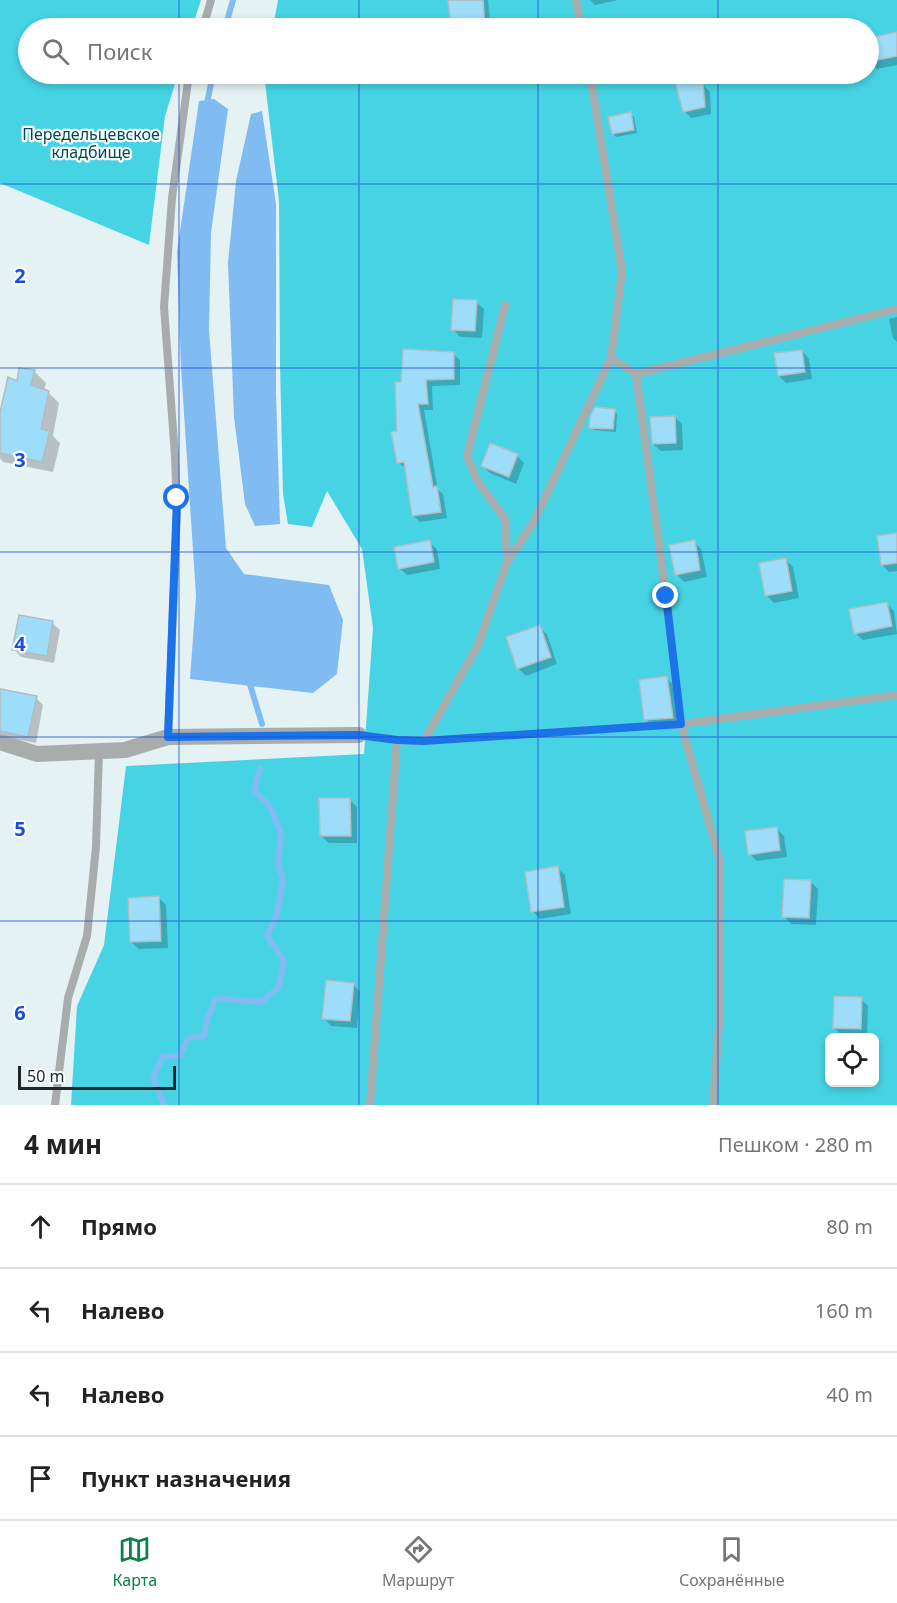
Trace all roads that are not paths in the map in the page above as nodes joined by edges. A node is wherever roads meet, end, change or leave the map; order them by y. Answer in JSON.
{"nodes":[{"id":1,"x":211,"y":0,"type":"edge"},
{"id":2,"x":576,"y":0,"type":"edge"},
{"id":3,"x":206,"y":18,"type":"edge"},
{"id":4,"x":579,"y":18,"type":"edge"},
{"id":5,"x":188,"y":84,"type":"edge"},
{"id":6,"x":592,"y":84,"type":"edge"},
{"id":7,"x":505,"y":305,"type":"dead end"},
{"id":8,"x":897,"y":309,"type":"edge"},
{"id":9,"x":611,"y":358,"type":"junction"},
{"id":10,"x":636,"y":374,"type":"junction"},
{"id":11,"x":507,"y":562,"type":"junction"},
{"id":12,"x":897,"y":695,"type":"edge"},
{"id":13,"x":681,"y":724,"type":"junction"},
{"id":14,"x":359,"y":735,"type":"joint"},
{"id":15,"x":168,"y":737,"type":"junction"},
{"id":16,"x":397,"y":740,"type":"junction"},
{"id":17,"x":424,"y":741,"type":"junction"},
{"id":18,"x":0,"y":742,"type":"edge"},
{"id":19,"x":99,"y":751,"type":"junction"},
{"id":20,"x":55,"y":1105,"type":"edge"},
{"id":21,"x":370,"y":1105,"type":"edge"},
{"id":22,"x":713,"y":1105,"type":"edge"}],
"edges":[{"from":1,"to":3,"type":"lane"},
{"from":2,"to":4,"type":"lane"},
{"from":5,"to":15,"type":"lane"},
{"from":6,"to":9,"type":"lane"},
{"from":7,"to":11,"type":"lane"},
{"from":8,"to":10,"type":"lane"},
{"from":9,"to":10,"type":"lane"},
{"from":9,"to":11,"type":"lane"},
{"from":10,"to":13,"type":"lane"},
{"from":11,"to":17,"type":"lane"},
{"from":12,"to":13,"type":"lane"},
{"from":13,"to":17,"type":"lane"},
{"from":13,"to":22,"type":"lane"},
{"from":14,"to":15,"type":"street"},
{"from":14,"to":16,"type":"lane"},
{"from":15,"to":19,"type":"street"},
{"from":16,"to":17,"type":"lane"},
{"from":16,"to":21,"type":"lane"},
{"from":18,"to":19,"type":"street"},
{"from":19,"to":20,"type":"lane"}]}
